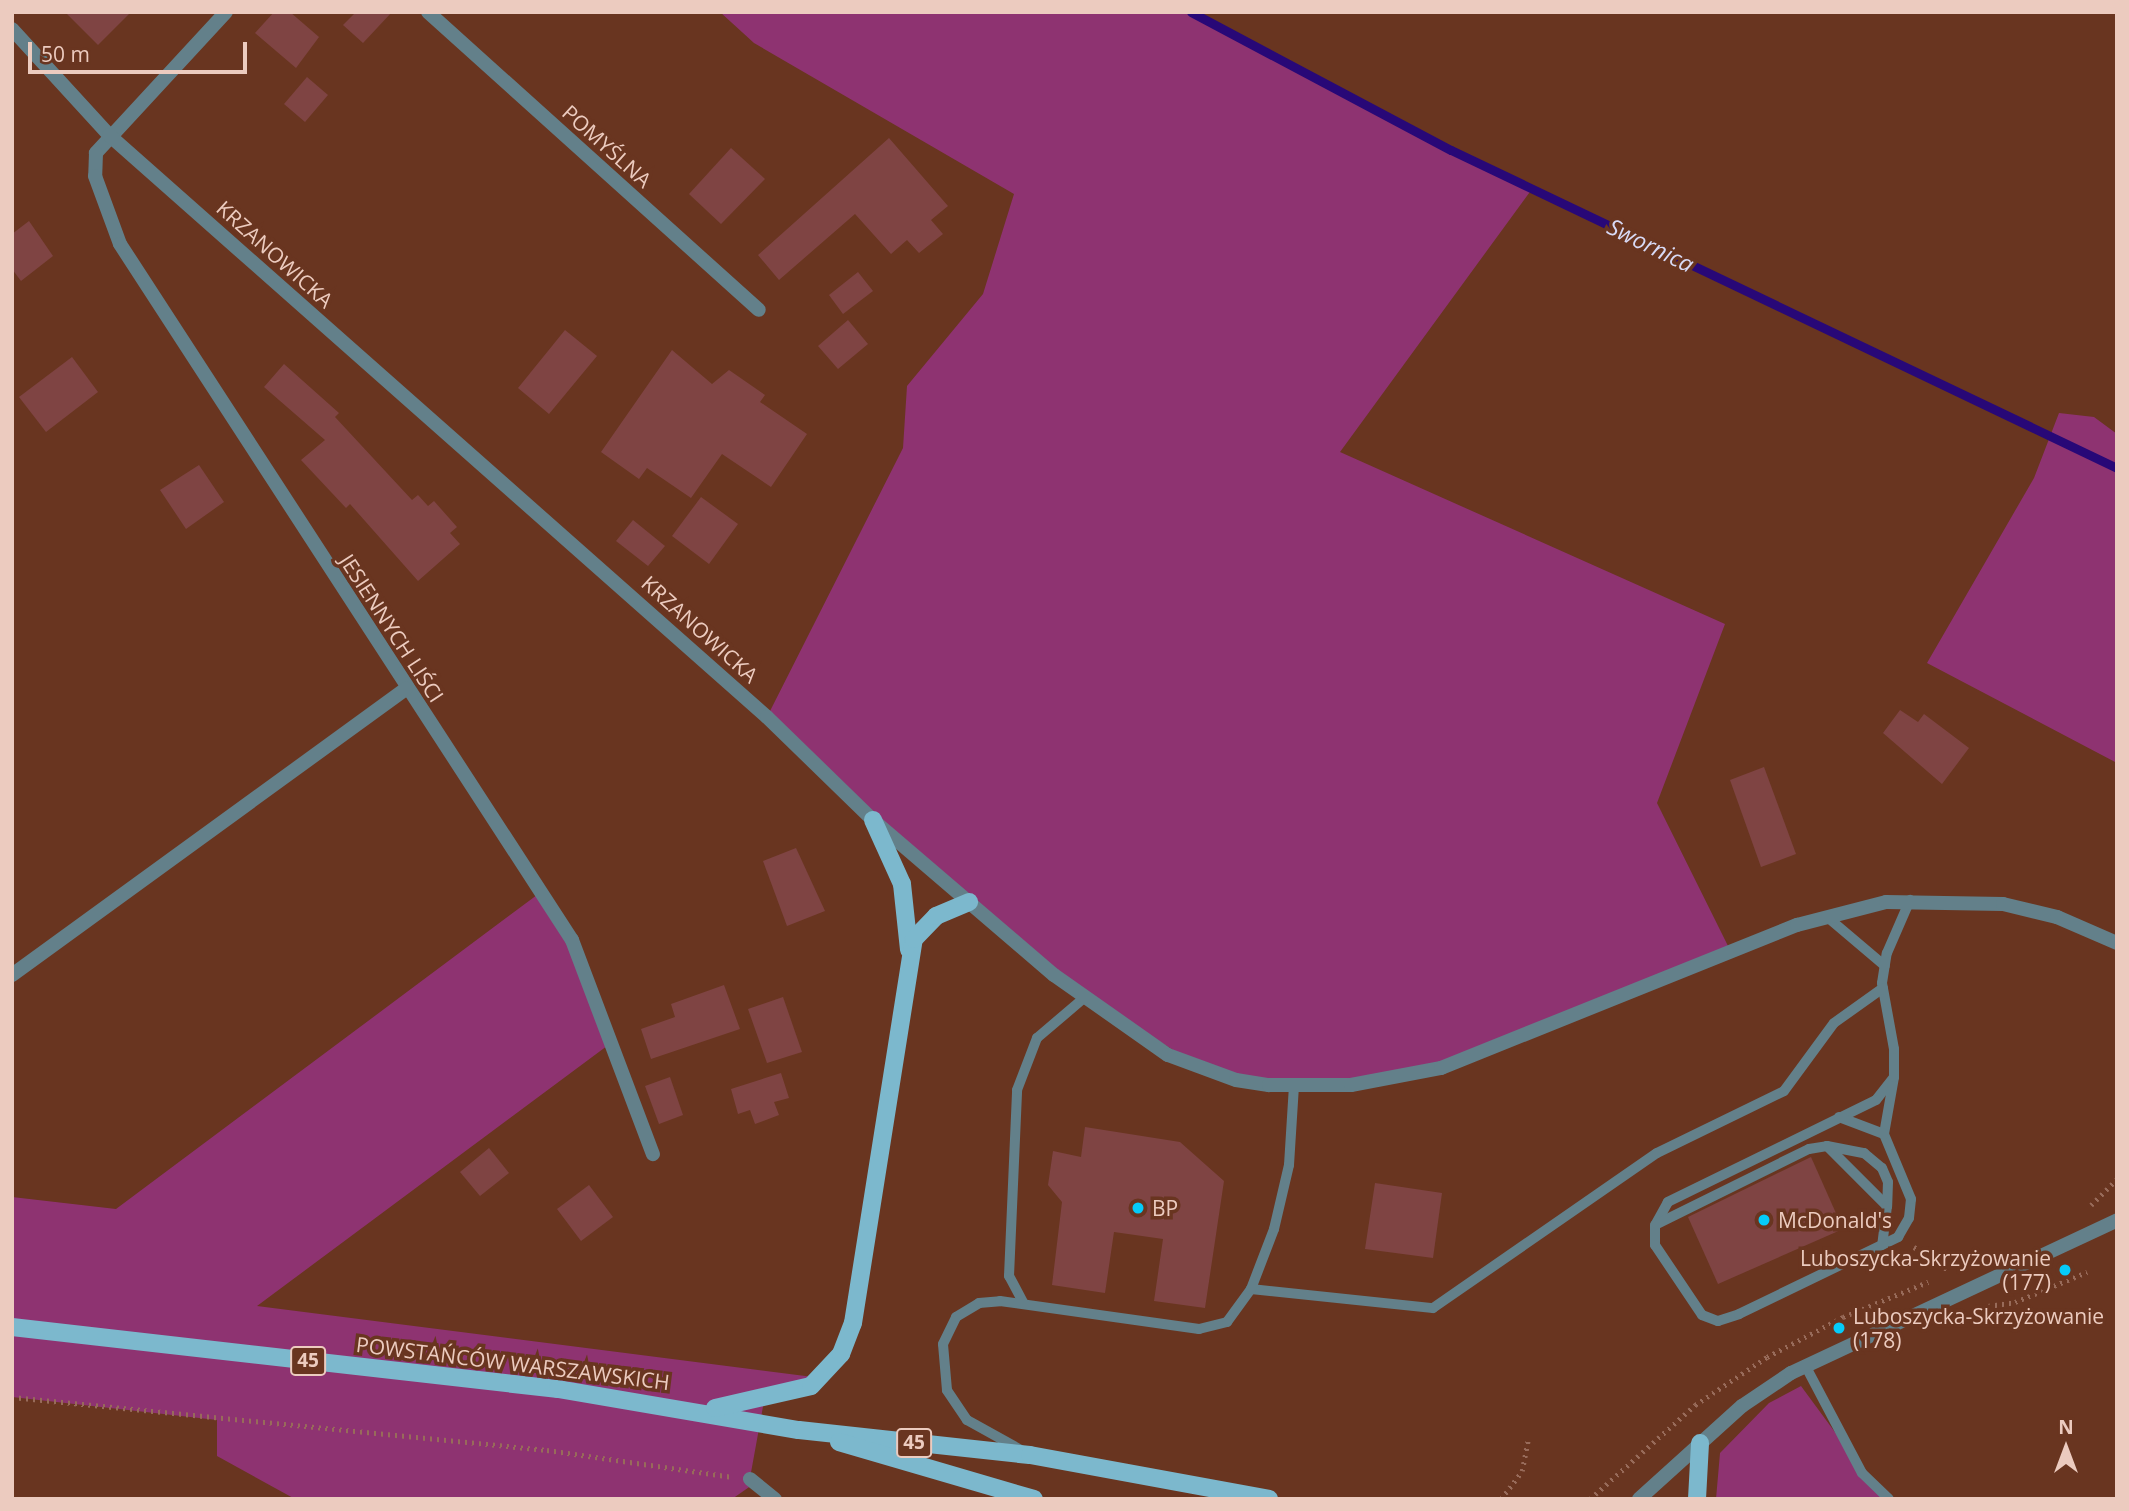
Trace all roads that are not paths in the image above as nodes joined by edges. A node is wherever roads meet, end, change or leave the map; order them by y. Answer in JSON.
{"nodes":[{"id":1,"x":226,"y":12,"type":"edge"},
{"id":2,"x":428,"y":12,"type":"edge"},
{"id":3,"x":12,"y":29,"type":"edge"},
{"id":4,"x":109,"y":135,"type":"junction"},
{"id":5,"x":759,"y":310,"type":"dead end"},
{"id":6,"x":406,"y":689,"type":"junction"},
{"id":7,"x":873,"y":820,"type":"junction"},
{"id":8,"x":1910,"y":900,"type":"junction"},
{"id":9,"x":969,"y":902,"type":"junction"},
{"id":10,"x":1826,"y":916,"type":"junction"},
{"id":11,"x":2117,"y":943,"type":"edge"},
{"id":12,"x":909,"y":958,"type":"junction"},
{"id":13,"x":1885,"y":966,"type":"junction"},
{"id":14,"x":12,"y":975,"type":"edge"},
{"id":15,"x":1883,"y":988,"type":"junction"},
{"id":16,"x":1084,"y":998,"type":"junction"},
{"id":17,"x":1894,"y":1077,"type":"junction"},
{"id":18,"x":1294,"y":1086,"type":"junction"},
{"id":19,"x":1839,"y":1117,"type":"junction"},
{"id":20,"x":1884,"y":1134,"type":"junction"},
{"id":21,"x":1827,"y":1146,"type":"junction"},
{"id":22,"x":653,"y":1154,"type":"dead end"},
{"id":23,"x":1887,"y":1206,"type":"junction"},
{"id":24,"x":2117,"y":1220,"type":"edge"},
{"id":25,"x":1655,"y":1225,"type":"junction"},
{"id":26,"x":1882,"y":1245,"type":"junction"},
{"id":27,"x":1251,"y":1289,"type":"junction"},
{"id":28,"x":1024,"y":1304,"type":"junction"},
{"id":29,"x":12,"y":1327,"type":"edge"},
{"id":30,"x":1805,"y":1365,"type":"junction"},
{"id":31,"x":699,"y":1410,"type":"junction"},
{"id":32,"x":799,"y":1430,"type":"junction"},
{"id":33,"x":1700,"y":1443,"type":"junction"},
{"id":34,"x":1030,"y":1455,"type":"junction"},
{"id":35,"x":750,"y":1479,"type":"road end"},
{"id":36,"x":775,"y":1499,"type":"edge"},
{"id":37,"x":1034,"y":1499,"type":"edge"},
{"id":38,"x":1269,"y":1499,"type":"edge"},
{"id":39,"x":1639,"y":1499,"type":"edge"},
{"id":40,"x":1697,"y":1499,"type":"edge"},
{"id":41,"x":1889,"y":1499,"type":"edge"}],
"edges":[{"from":1,"to":4,"type":"street"},
{"from":2,"to":5,"type":"street","name":"POMYŚLNA"},
{"from":3,"to":4,"type":"street","name":"KRZANOWICKA"},
{"from":4,"to":6,"type":"street","name":"JESIENNYCH LIŚCI"},
{"from":4,"to":7,"type":"street","name":"KRZANOWICKA"},
{"from":6,"to":14,"type":"street"},
{"from":6,"to":22,"type":"street","name":"JESIENNYCH LIŚCI"},
{"from":7,"to":9,"type":"street","name":"KRZANOWICKA"},
{"from":7,"to":12,"type":"main road"},
{"from":8,"to":10,"type":"street","name":"KRZANOWICKA"},
{"from":8,"to":11,"type":"street","name":"KRZANOWICKA"},
{"from":8,"to":13,"type":"lane"},
{"from":9,"to":12,"type":"main road"},
{"from":9,"to":16,"type":"street","name":"KRZANOWICKA"},
{"from":10,"to":13,"type":"lane"},
{"from":10,"to":18,"type":"street","name":"KRZANOWICKA"},
{"from":12,"to":31,"type":"main road"},
{"from":13,"to":15,"type":"lane"},
{"from":15,"to":17,"type":"lane"},
{"from":15,"to":27,"type":"lane"},
{"from":16,"to":18,"type":"street","name":"KRZANOWICKA"},
{"from":16,"to":28,"type":"lane"},
{"from":17,"to":19,"type":"lane"},
{"from":17,"to":20,"type":"lane"},
{"from":18,"to":27,"type":"lane"},
{"from":19,"to":20,"type":"lane"},
{"from":19,"to":25,"type":"lane"},
{"from":20,"to":26,"type":"lane"},
{"from":21,"to":23,"type":"lane"},
{"from":21,"to":23,"type":"lane"},
{"from":21,"to":25,"type":"lane"},
{"from":23,"to":26,"type":"lane"},
{"from":24,"to":30,"type":"street"},
{"from":25,"to":26,"type":"lane"},
{"from":27,"to":28,"type":"lane"},
{"from":28,"to":34,"type":"lane"},
{"from":29,"to":31,"type":"main road","name":"POWSTAŃCÓW WARSZAWSKICH","number":"45"},
{"from":30,"to":33,"type":"street"},
{"from":30,"to":41,"type":"lane"},
{"from":31,"to":32,"type":"main road","name":"POWSTAŃCÓW WARSZAWSKICH","number":"45"},
{"from":32,"to":34,"type":"main road","name":"POWSTAŃCÓW WARSZAWSKICH","number":"45"},
{"from":32,"to":37,"type":"main road","name":"POWSTAŃCÓW WARSZAWSKICH","number":"45"},
{"from":33,"to":39,"type":"street"},
{"from":33,"to":40,"type":"main road"},
{"from":34,"to":38,"type":"main road","name":"POWSTAŃCÓW WARSZAWSKICH","number":"45"},
{"from":35,"to":36,"type":"street"}]}
